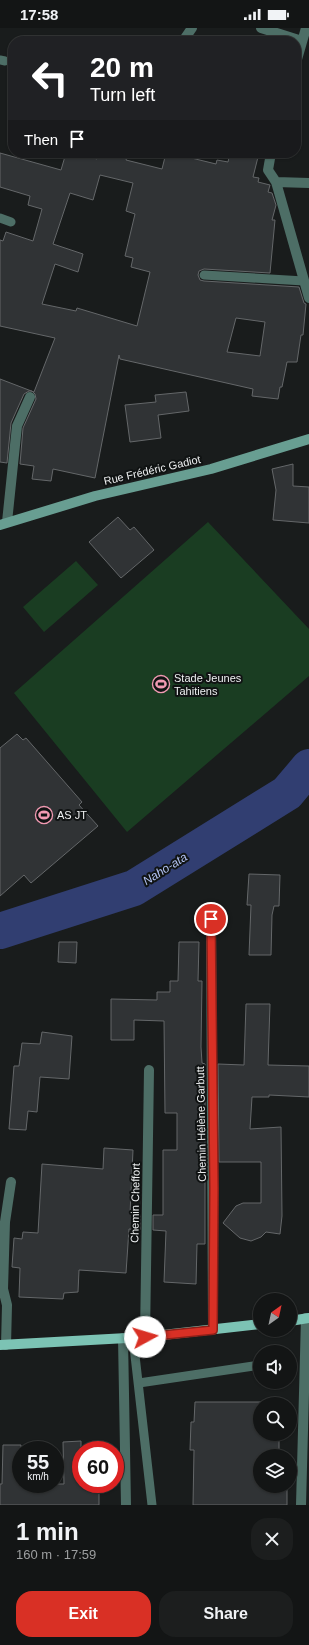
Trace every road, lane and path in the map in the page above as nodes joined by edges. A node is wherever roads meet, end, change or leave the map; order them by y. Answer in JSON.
{"nodes":[{"id":1,"x":261,"y":28,"type":"edge"},
{"id":2,"x":306,"y":28,"type":"edge"},
{"id":3,"x":286,"y":36,"type":"edge"},
{"id":4,"x":302,"y":41,"type":"joint"},
{"id":5,"x":301,"y":45,"type":"edge"},
{"id":6,"x":270,"y":158,"type":"edge"},
{"id":7,"x":276,"y":182,"type":"junction"},
{"id":8,"x":309,"y":183,"type":"edge"},
{"id":9,"x":0,"y":218,"type":"edge"},
{"id":10,"x":11,"y":222,"type":"dead end"},
{"id":11,"x":204,"y":275,"type":"dead end"},
{"id":12,"x":304,"y":281,"type":"junction"},
{"id":13,"x":309,"y":298,"type":"edge"},
{"id":14,"x":30,"y":397,"type":"dead end"},
{"id":15,"x":309,"y":439,"type":"edge"},
{"id":16,"x":3,"y":523,"type":"edge"},
{"id":17,"x":211,"y":919,"type":"dead end"},
{"id":18,"x":149,"y":1070,"type":"dead end"},
{"id":19,"x":11,"y":1182,"type":"dead end"},
{"id":20,"x":307,"y":1318,"type":"edge"},
{"id":21,"x":297,"y":1320,"type":"edge"},
{"id":22,"x":253,"y":1325,"type":"edge"},
{"id":23,"x":213,"y":1330,"type":"junction"},
{"id":24,"x":145,"y":1337,"type":"junction"},
{"id":25,"x":123,"y":1338,"type":"junction"},
{"id":26,"x":133,"y":1338,"type":"junction"},
{"id":27,"x":3,"y":1345,"type":"edge"},
{"id":28,"x":253,"y":1366,"type":"edge"},
{"id":29,"x":139,"y":1383,"type":"junction"},
{"id":30,"x":126,"y":1505,"type":"edge"},
{"id":31,"x":152,"y":1505,"type":"edge"},
{"id":32,"x":301,"y":1505,"type":"edge"}],
"edges":[{"from":1,"to":3,"type":"street"},
{"from":2,"to":4,"type":"street"},
{"from":4,"to":5,"type":"street"},
{"from":6,"to":7,"type":"street"},
{"from":7,"to":8,"type":"street"},
{"from":7,"to":12,"type":"street"},
{"from":9,"to":10,"type":"lane"},
{"from":11,"to":12,"type":"lane"},
{"from":12,"to":13,"type":"street"},
{"from":14,"to":16,"type":"street"},
{"from":15,"to":16,"type":"main road","name":"Rue Frédéric Gadiot"},
{"from":17,"to":23,"type":"street","name":"Chemin Hélène Garbutt"},
{"from":18,"to":24,"type":"street","name":"Chemin Cheffort"},
{"from":19,"to":27,"type":"street"},
{"from":20,"to":21,"type":"main road"},
{"from":20,"to":32,"type":"street"},
{"from":22,"to":23,"type":"main road"},
{"from":23,"to":24,"type":"main road"},
{"from":24,"to":26,"type":"main road"},
{"from":25,"to":26,"type":"main road"},
{"from":25,"to":27,"type":"main road"},
{"from":25,"to":30,"type":"street"},
{"from":26,"to":29,"type":"lane"},
{"from":28,"to":29,"type":"lane"},
{"from":29,"to":31,"type":"lane"}]}
